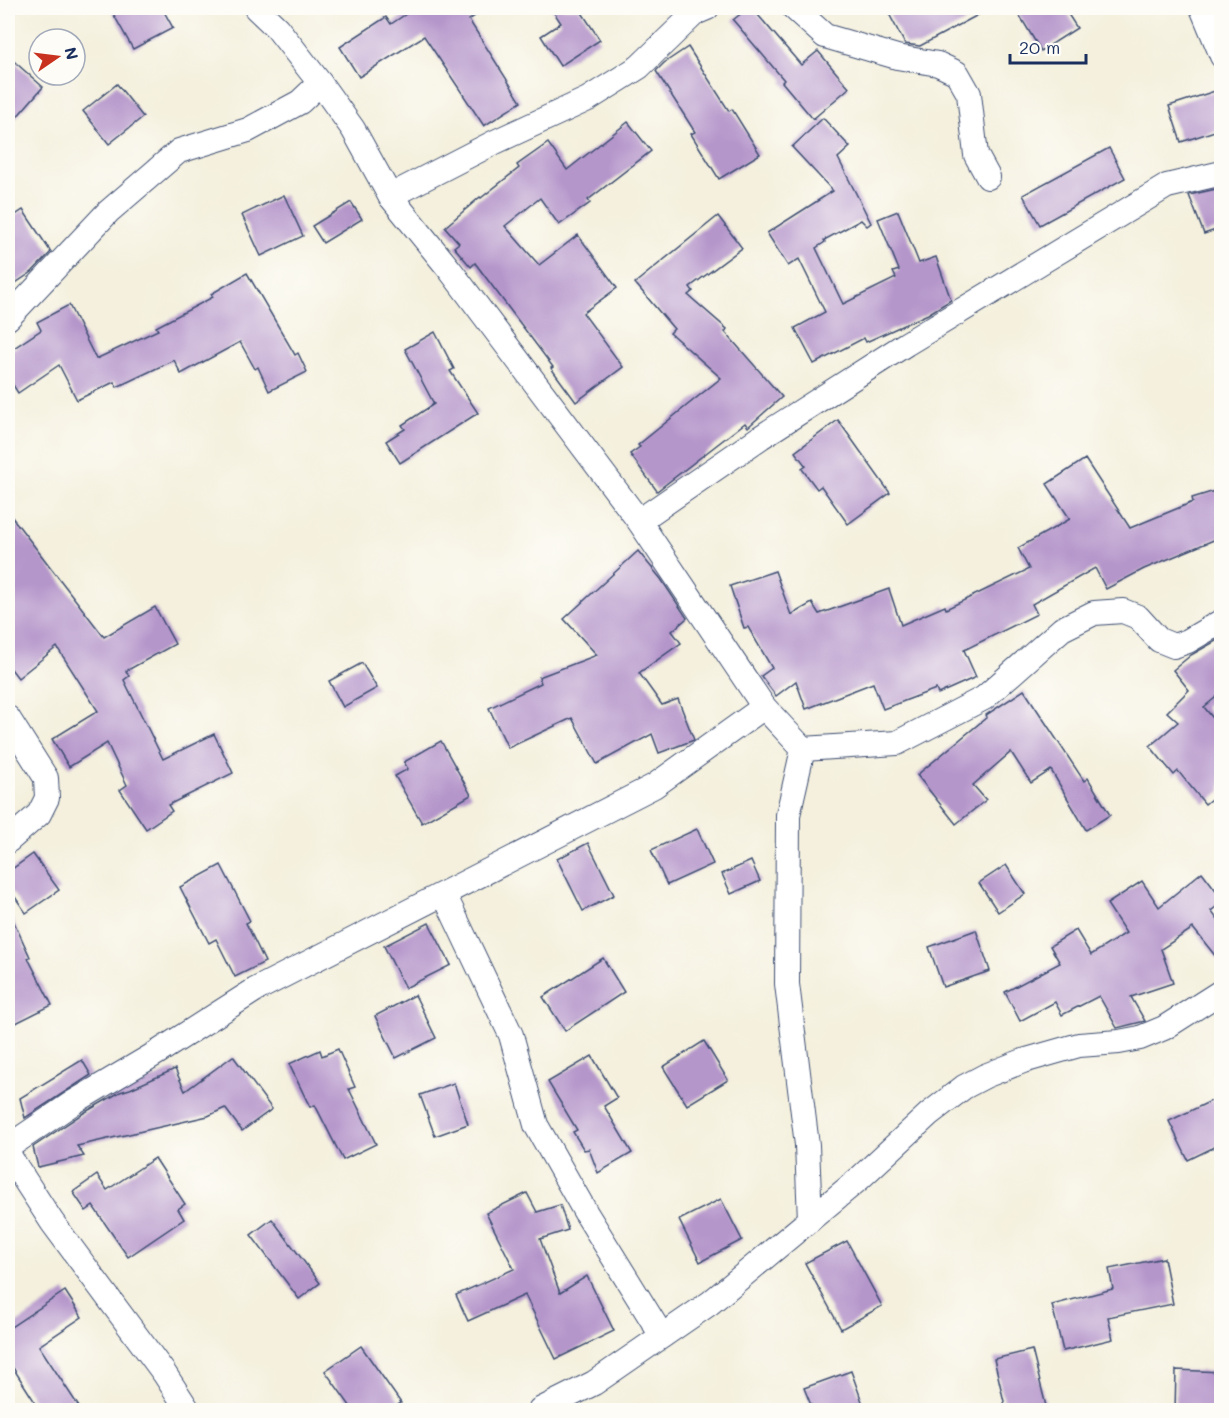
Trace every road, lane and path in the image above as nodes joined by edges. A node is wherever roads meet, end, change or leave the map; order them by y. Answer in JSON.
{"nodes":[{"id":1,"x":256,"y":8,"type":"edge"},
{"id":2,"x":707,"y":8,"type":"edge"},
{"id":3,"x":794,"y":8,"type":"edge"},
{"id":4,"x":1202,"y":8,"type":"edge"},
{"id":5,"x":1221,"y":56,"type":"edge"},
{"id":6,"x":320,"y":83,"type":"junction"},
{"id":7,"x":1221,"y":173,"type":"edge"},
{"id":8,"x":988,"y":177,"type":"dead end"},
{"id":9,"x":390,"y":196,"type":"junction"},
{"id":10,"x":8,"y":318,"type":"edge"},
{"id":11,"x":639,"y":521,"type":"junction"},
{"id":12,"x":1221,"y":621,"type":"edge"},
{"id":13,"x":764,"y":707,"type":"junction"},
{"id":14,"x":8,"y":718,"type":"edge"},
{"id":15,"x":803,"y":749,"type":"junction"},
{"id":16,"x":8,"y":841,"type":"edge"},
{"id":17,"x":444,"y":894,"type":"junction"},
{"id":18,"x":1221,"y":991,"type":"edge"},
{"id":19,"x":8,"y":1147,"type":"edge"},
{"id":20,"x":8,"y":1154,"type":"edge"},
{"id":21,"x":810,"y":1221,"type":"junction"},
{"id":22,"x":662,"y":1336,"type":"junction"},
{"id":23,"x":188,"y":1410,"type":"edge"},
{"id":24,"x":540,"y":1410,"type":"edge"}],
"edges":[{"from":1,"to":6,"type":"street"},
{"from":2,"to":9,"type":"street"},
{"from":3,"to":8,"type":"street"},
{"from":4,"to":5,"type":"street"},
{"from":6,"to":9,"type":"street"},
{"from":6,"to":10,"type":"street"},
{"from":7,"to":11,"type":"street"},
{"from":9,"to":11,"type":"street"},
{"from":11,"to":13,"type":"street"},
{"from":12,"to":15,"type":"street"},
{"from":13,"to":15,"type":"street"},
{"from":13,"to":17,"type":"street"},
{"from":14,"to":16,"type":"street"},
{"from":15,"to":21,"type":"street"},
{"from":17,"to":19,"type":"street"},
{"from":17,"to":22,"type":"street"},
{"from":18,"to":21,"type":"street"},
{"from":20,"to":23,"type":"street"},
{"from":21,"to":22,"type":"street"},
{"from":22,"to":24,"type":"street"}]}
